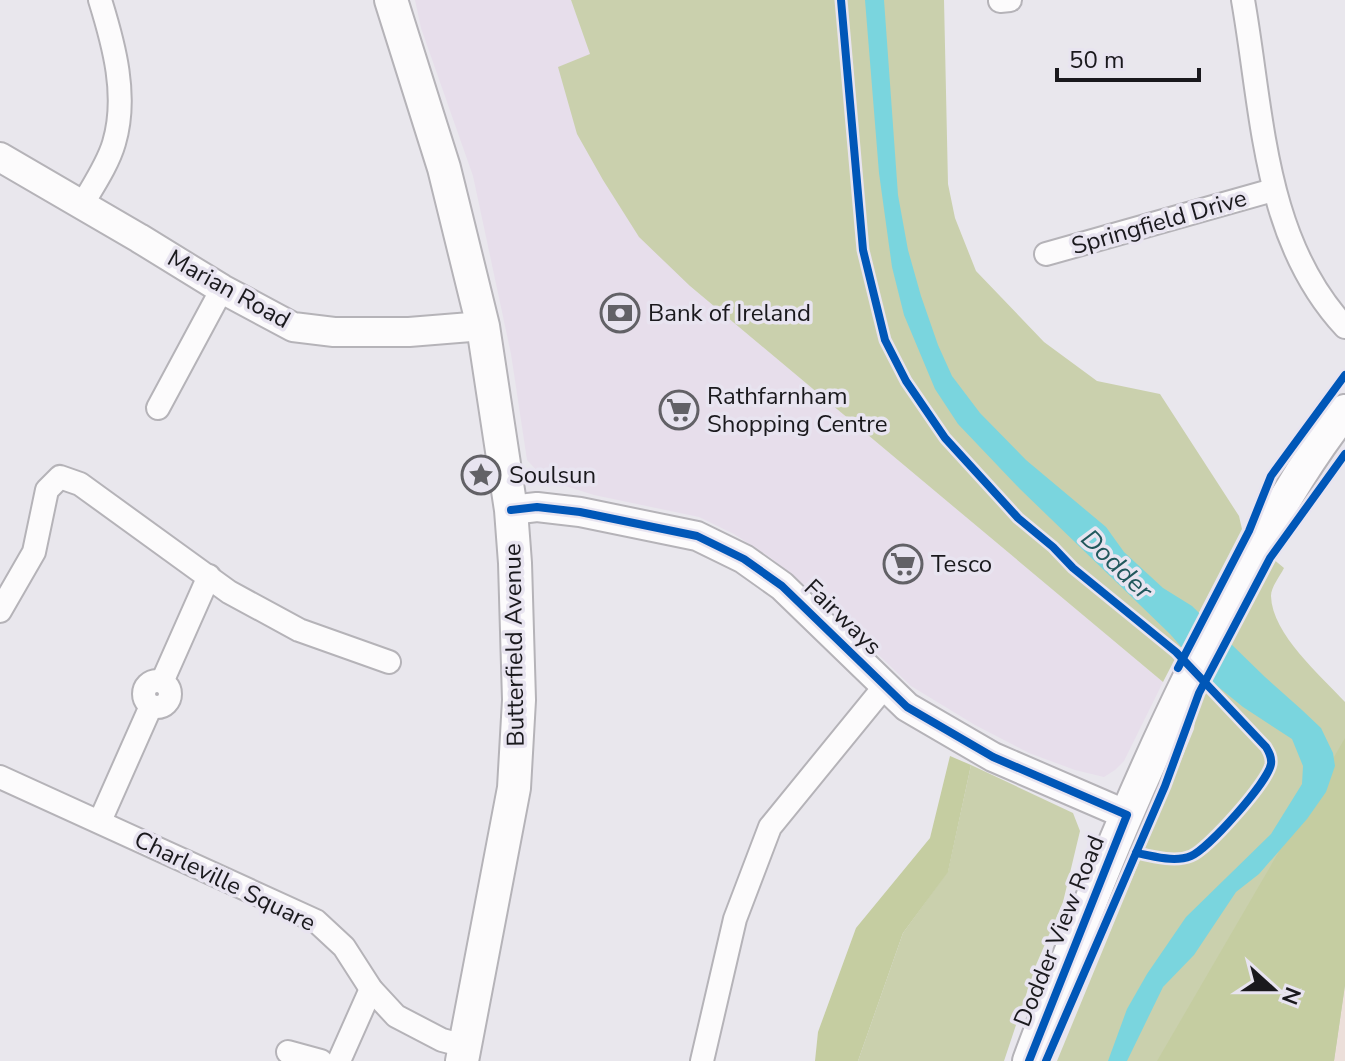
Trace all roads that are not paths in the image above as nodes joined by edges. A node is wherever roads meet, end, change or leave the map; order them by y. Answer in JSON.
{"nodes":[{"id":1,"x":100,"y":0,"type":"edge"},
{"id":2,"x":391,"y":0,"type":"edge"},
{"id":3,"x":1243,"y":0,"type":"edge"},
{"id":4,"x":0,"y":157,"type":"edge"},
{"id":5,"x":1273,"y":190,"type":"junction"},
{"id":6,"x":82,"y":205,"type":"junction"},
{"id":7,"x":1046,"y":254,"type":"dead end"},
{"id":8,"x":222,"y":289,"type":"junction"},
{"id":9,"x":483,"y":326,"type":"junction"},
{"id":10,"x":1345,"y":327,"type":"edge"},
{"id":11,"x":158,"y":408,"type":"dead end"},
{"id":12,"x":1345,"y":411,"type":"edge"},
{"id":13,"x":511,"y":510,"type":"junction"},
{"id":14,"x":209,"y":576,"type":"junction"},
{"id":15,"x":0,"y":611,"type":"edge"},
{"id":16,"x":389,"y":662,"type":"dead end"},
{"id":17,"x":885,"y":686,"type":"junction"},
{"id":18,"x":0,"y":777,"type":"edge"},
{"id":19,"x":1127,"y":815,"type":"junction"},
{"id":20,"x":100,"y":821,"type":"junction"},
{"id":21,"x":371,"y":989,"type":"junction"},
{"id":22,"x":464,"y":1049,"type":"edge"},
{"id":23,"x":288,"y":1052,"type":"dead end"},
{"id":24,"x":321,"y":1061,"type":"edge"},
{"id":25,"x":339,"y":1061,"type":"edge"},
{"id":26,"x":702,"y":1061,"type":"edge"},
{"id":27,"x":1029,"y":1061,"type":"edge"}],
"edges":[{"from":1,"to":6,"type":"street"},
{"from":2,"to":9,"type":"main road","name":"Butterfield Avenue"},
{"from":3,"to":5,"type":"street"},
{"from":4,"to":6,"type":"street","name":"Marian Road"},
{"from":5,"to":7,"type":"street","name":"Springfield Drive"},
{"from":5,"to":10,"type":"street"},
{"from":6,"to":8,"type":"street","name":"Marian Road"},
{"from":8,"to":9,"type":"street","name":"Marian Road"},
{"from":8,"to":11,"type":"street"},
{"from":9,"to":13,"type":"main road","name":"Butterfield Avenue"},
{"from":12,"to":19,"type":"main road","name":"Dodder View Road"},
{"from":13,"to":17,"type":"street","name":"Fairways"},
{"from":13,"to":22,"type":"main road","name":"Butterfield Avenue"},
{"from":14,"to":15,"type":"street"},
{"from":14,"to":16,"type":"street"},
{"from":14,"to":20,"type":"street"},
{"from":17,"to":19,"type":"street","name":"Fairways"},
{"from":17,"to":26,"type":"street","name":"Fairways"},
{"from":18,"to":20,"type":"street","name":"Charleville Square"},
{"from":19,"to":27,"type":"main road","name":"Dodder View Road"},
{"from":20,"to":21,"type":"street","name":"Charleville Square"},
{"from":21,"to":22,"type":"street","name":"Charleville Square"},
{"from":21,"to":25,"type":"street"},
{"from":23,"to":24,"type":"street"}]}
